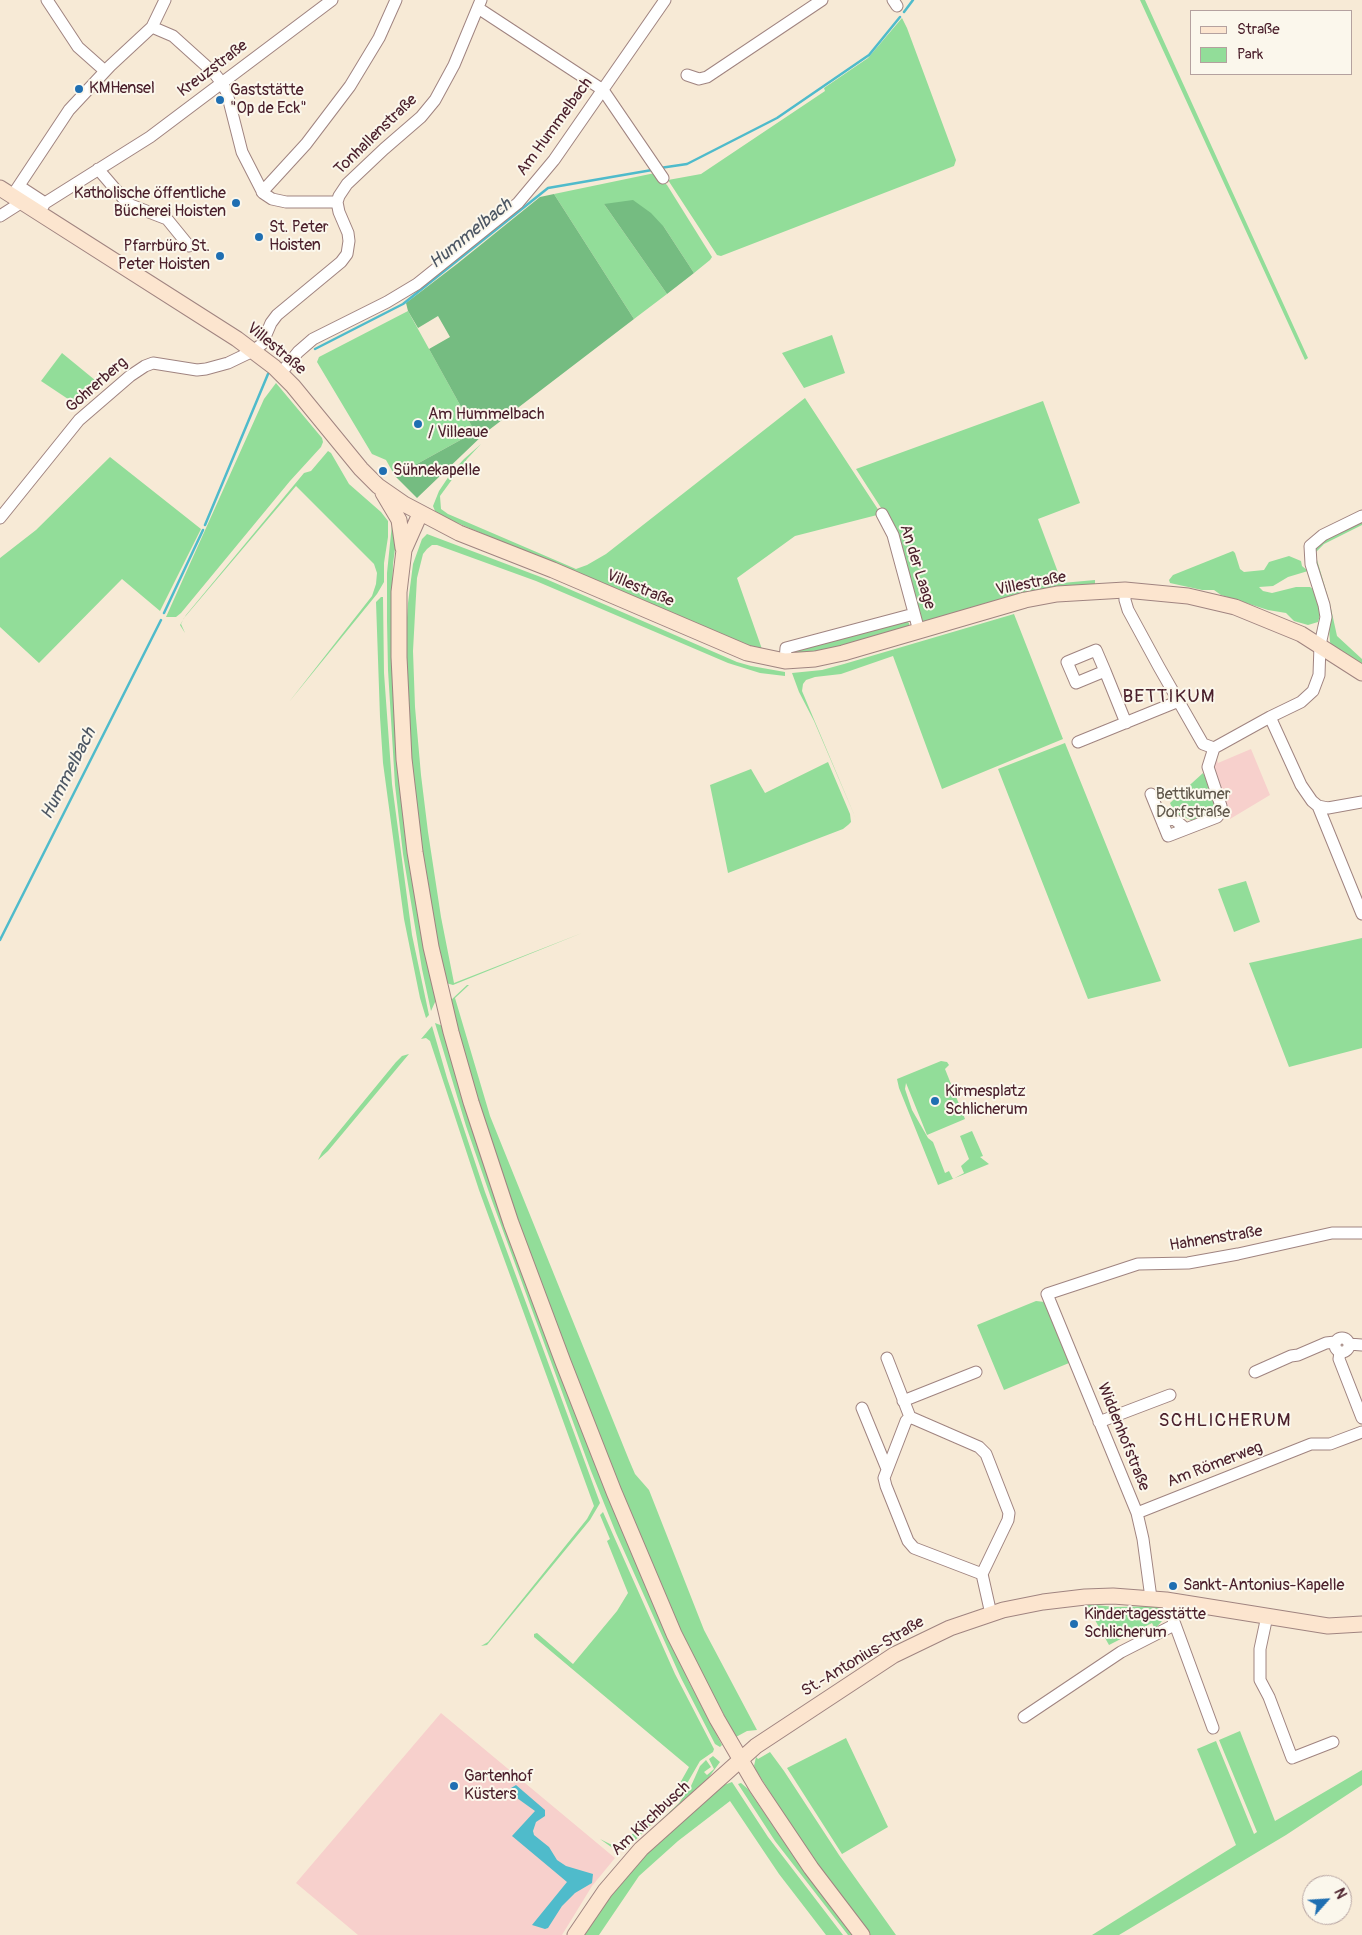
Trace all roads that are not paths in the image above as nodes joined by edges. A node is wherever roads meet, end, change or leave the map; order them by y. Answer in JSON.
{"nodes":[{"id":1,"x":47,"y":0,"type":"edge"},
{"id":2,"x":165,"y":0,"type":"edge"},
{"id":3,"x":332,"y":0,"type":"edge"},
{"id":4,"x":396,"y":0,"type":"edge"},
{"id":5,"x":665,"y":0,"type":"edge"},
{"id":6,"x":822,"y":0,"type":"edge"},
{"id":7,"x":479,"y":4,"type":"edge"},
{"id":8,"x":152,"y":27,"type":"junction"},
{"id":9,"x":105,"y":71,"type":"junction"},
{"id":10,"x":687,"y":76,"type":"dead end"},
{"id":11,"x":222,"y":83,"type":"junction"},
{"id":12,"x":603,"y":90,"type":"junction"},
{"id":13,"x":98,"y":169,"type":"junction"},
{"id":14,"x":663,"y":178,"type":"dead end"},
{"id":15,"x":262,"y":192,"type":"junction"},
{"id":16,"x":13,"y":193,"type":"edge"},
{"id":17,"x":337,"y":202,"type":"junction"},
{"id":18,"x":42,"y":208,"type":"junction"},
{"id":19,"x":0,"y":216,"type":"edge"},
{"id":20,"x":189,"y":246,"type":"dead end"},
{"id":21,"x":253,"y":351,"type":"junction"},
{"id":22,"x":281,"y":373,"type":"junction"},
{"id":23,"x":378,"y":486,"type":"junction"},
{"id":24,"x":420,"y":514,"type":"junction"},
{"id":25,"x":882,"y":514,"type":"dead end"},
{"id":26,"x":1362,"y":516,"type":"edge"},
{"id":27,"x":0,"y":518,"type":"edge"},
{"id":28,"x":404,"y":550,"type":"junction"},
{"id":29,"x":1125,"y":590,"type":"junction"},
{"id":30,"x":914,"y":614,"type":"junction"},
{"id":31,"x":919,"y":631,"type":"junction"},
{"id":32,"x":1320,"y":645,"type":"junction"},
{"id":33,"x":785,"y":661,"type":"junction"},
{"id":34,"x":1104,"y":671,"type":"dead end"},
{"id":35,"x":1362,"y":673,"type":"edge"},
{"id":36,"x":1179,"y":701,"type":"junction"},
{"id":37,"x":1270,"y":717,"type":"junction"},
{"id":38,"x":1126,"y":723,"type":"junction"},
{"id":39,"x":1078,"y":742,"type":"dead end"},
{"id":40,"x":1214,"y":748,"type":"junction"},
{"id":41,"x":1151,"y":794,"type":"dead end"},
{"id":42,"x":1362,"y":802,"type":"edge"},
{"id":43,"x":1318,"y":806,"type":"junction"},
{"id":44,"x":1362,"y":914,"type":"edge"},
{"id":45,"x":1362,"y":1233,"type":"edge"},
{"id":46,"x":1048,"y":1294,"type":"joint"},
{"id":47,"x":1362,"y":1345,"type":"edge"},
{"id":48,"x":1338,"y":1347,"type":"junction"},
{"id":49,"x":887,"y":1358,"type":"dead end"},
{"id":50,"x":976,"y":1372,"type":"dead end"},
{"id":51,"x":1255,"y":1372,"type":"dead end"},
{"id":52,"x":1170,"y":1395,"type":"dead end"},
{"id":53,"x":903,"y":1401,"type":"junction"},
{"id":54,"x":862,"y":1408,"type":"dead end"},
{"id":55,"x":910,"y":1417,"type":"junction"},
{"id":56,"x":1362,"y":1418,"type":"edge"},
{"id":57,"x":1099,"y":1422,"type":"junction"},
{"id":58,"x":1362,"y":1432,"type":"edge"},
{"id":59,"x":887,"y":1468,"type":"junction"},
{"id":60,"x":1137,"y":1513,"type":"junction"},
{"id":61,"x":982,"y":1574,"type":"junction"},
{"id":62,"x":1159,"y":1599,"type":"junction"},
{"id":63,"x":991,"y":1614,"type":"junction"},
{"id":64,"x":1267,"y":1616,"type":"junction"},
{"id":65,"x":1362,"y":1624,"type":"edge"},
{"id":66,"x":1174,"y":1625,"type":"junction"},
{"id":67,"x":1024,"y":1717,"type":"dead end"},
{"id":68,"x":1213,"y":1728,"type":"dead end"},
{"id":69,"x":1333,"y":1742,"type":"dead end"},
{"id":70,"x":740,"y":1760,"type":"junction"},
{"id":71,"x":575,"y":1935,"type":"edge"},
{"id":72,"x":862,"y":1935,"type":"edge"}],
"edges":[{"from":1,"to":9,"type":"street"},
{"from":2,"to":8,"type":"street"},
{"from":3,"to":11,"type":"street","name":"Kreuzstraße"},
{"from":4,"to":15,"type":"street"},
{"from":5,"to":12,"type":"street","name":"Am Hummelbach"},
{"from":6,"to":10,"type":"street"},
{"from":7,"to":12,"type":"street"},
{"from":7,"to":17,"type":"street","name":"Tonhallenstraße"},
{"from":8,"to":9,"type":"street"},
{"from":8,"to":11,"type":"street"},
{"from":9,"to":16,"type":"street"},
{"from":11,"to":13,"type":"street","name":"Kreuzstraße"},
{"from":11,"to":15,"type":"street"},
{"from":12,"to":14,"type":"street"},
{"from":12,"to":22,"type":"street","name":"Am Hummelbach"},
{"from":13,"to":18,"type":"street","name":"Kreuzstraße"},
{"from":13,"to":20,"type":"street"},
{"from":15,"to":17,"type":"street"},
{"from":16,"to":18,"type":"main road","name":"Villestraße"},
{"from":16,"to":19,"type":"street"},
{"from":17,"to":21,"type":"street","name":"Tonhallenstraße"},
{"from":18,"to":21,"type":"main road","name":"Villestraße"},
{"from":21,"to":22,"type":"main road","name":"Villestraße"},
{"from":21,"to":27,"type":"street","name":"Gohrerberg"},
{"from":22,"to":23,"type":"main road","name":"Villestraße"},
{"from":23,"to":24,"type":"main road","name":"Villestraße"},
{"from":23,"to":28,"type":"main road"},
{"from":24,"to":28,"type":"main road"},
{"from":24,"to":33,"type":"main road","name":"Villestraße"},
{"from":25,"to":30,"type":"street","name":"An der Laage"},
{"from":26,"to":32,"type":"street"},
{"from":28,"to":70,"type":"main road"},
{"from":29,"to":31,"type":"main road","name":"Villestraße"},
{"from":29,"to":32,"type":"main road","name":"Villestraße"},
{"from":29,"to":36,"type":"street"},
{"from":30,"to":31,"type":"street","name":"An der Laage"},
{"from":30,"to":33,"type":"street"},
{"from":31,"to":33,"type":"main road","name":"Villestraße"},
{"from":32,"to":35,"type":"main road","name":"Villestraße"},
{"from":32,"to":37,"type":"street"},
{"from":34,"to":38,"type":"street"},
{"from":36,"to":38,"type":"street"},
{"from":36,"to":40,"type":"street"},
{"from":37,"to":40,"type":"street"},
{"from":37,"to":43,"type":"street"},
{"from":38,"to":39,"type":"street"},
{"from":40,"to":41,"type":"street"},
{"from":42,"to":43,"type":"street"},
{"from":43,"to":44,"type":"street"},
{"from":45,"to":46,"type":"street","name":"Hahnenstraße"},
{"from":46,"to":57,"type":"street","name":"Widdenhofstraße"},
{"from":47,"to":48,"type":"street"},
{"from":48,"to":51,"type":"street"},
{"from":48,"to":56,"type":"street"},
{"from":49,"to":53,"type":"street"},
{"from":50,"to":53,"type":"street"},
{"from":52,"to":57,"type":"street"},
{"from":53,"to":55,"type":"street"},
{"from":54,"to":59,"type":"street"},
{"from":55,"to":59,"type":"street"},
{"from":55,"to":61,"type":"street"},
{"from":57,"to":60,"type":"street","name":"Widdenhofstraße"},
{"from":58,"to":60,"type":"street","name":"Am Römerweg"},
{"from":59,"to":61,"type":"street"},
{"from":60,"to":62,"type":"street","name":"Widdenhofstraße"},
{"from":61,"to":63,"type":"street"},
{"from":62,"to":63,"type":"main road","name":"St.-Antonius-Straße"},
{"from":62,"to":64,"type":"main road","name":"St.-Antonius-Straße"},
{"from":62,"to":66,"type":"street","name":"Widdenhofstraße"},
{"from":63,"to":70,"type":"main road","name":"St.-Antonius-Straße"},
{"from":64,"to":65,"type":"main road","name":"St.-Antonius-Straße"},
{"from":64,"to":69,"type":"street"},
{"from":66,"to":67,"type":"street"},
{"from":66,"to":68,"type":"street","name":"Widdenhofstraße"},
{"from":70,"to":71,"type":"main road","name":"Am Kirchbusch"},
{"from":70,"to":72,"type":"main road"}]}
